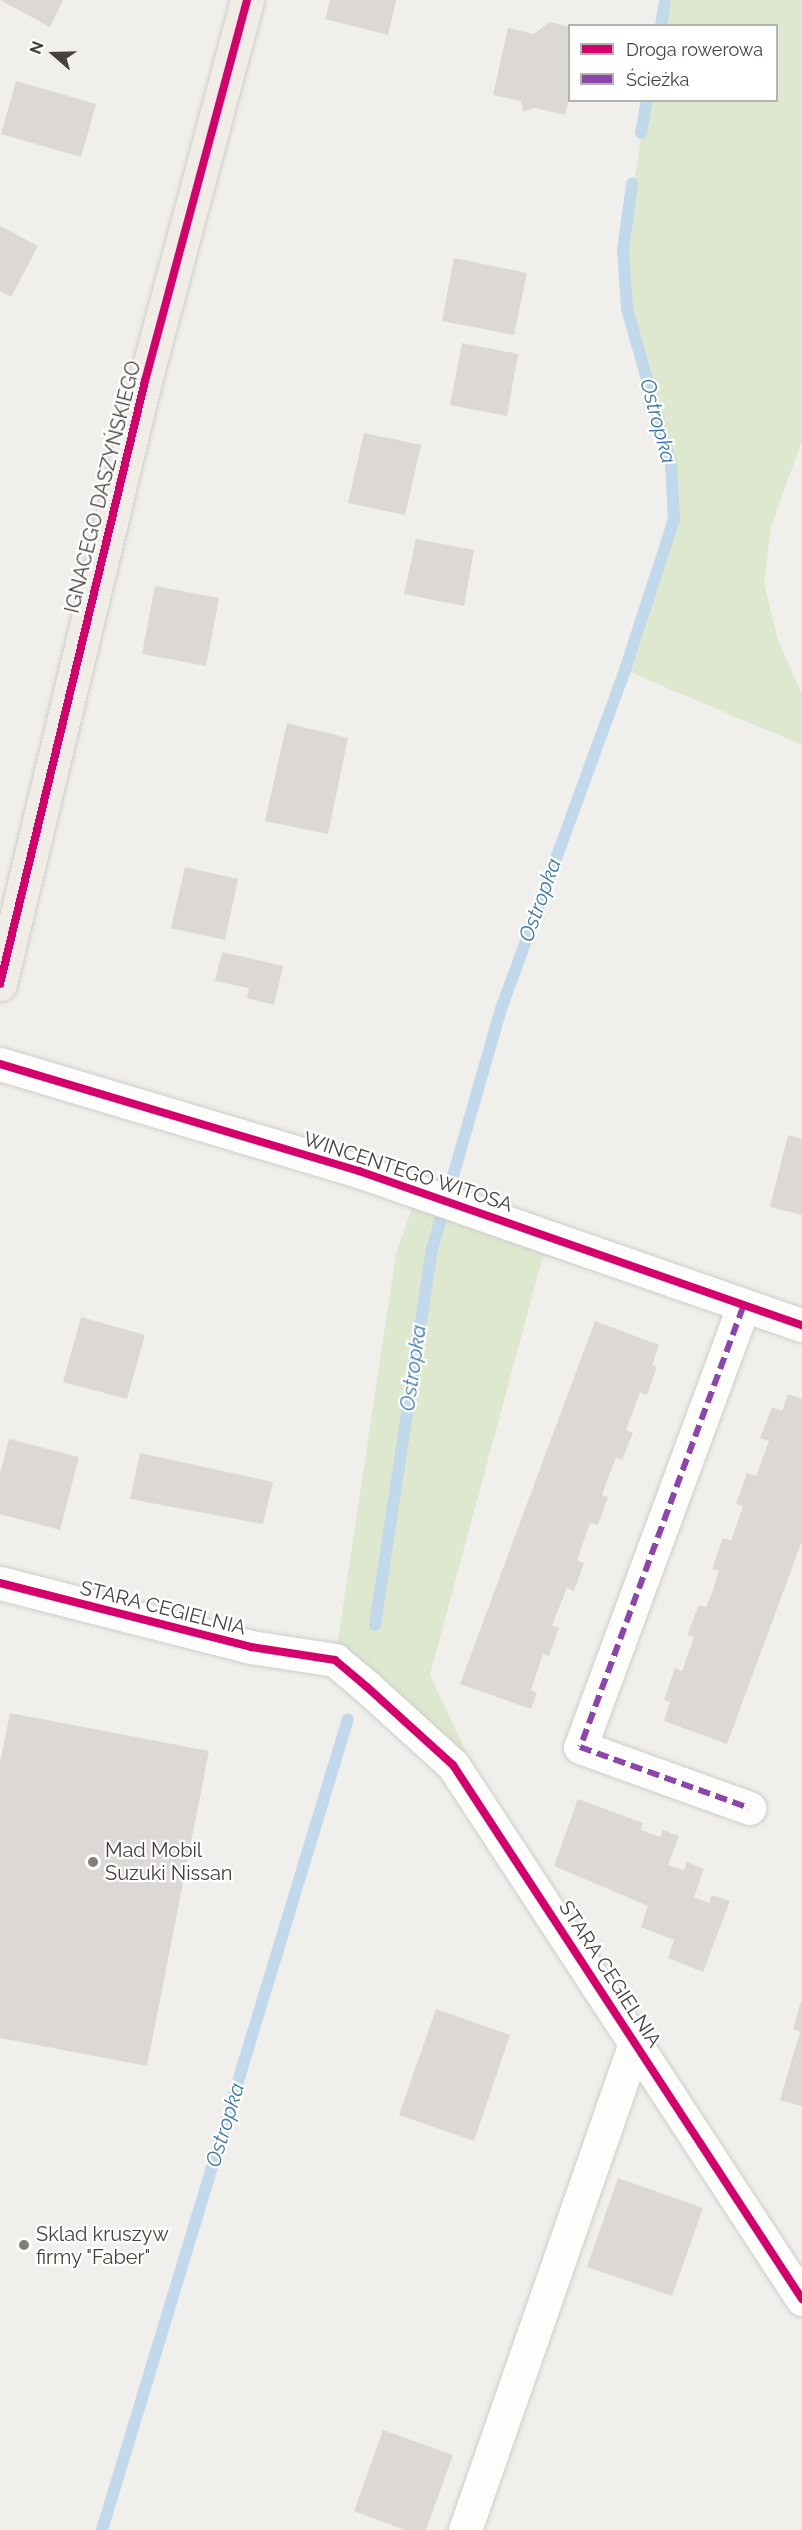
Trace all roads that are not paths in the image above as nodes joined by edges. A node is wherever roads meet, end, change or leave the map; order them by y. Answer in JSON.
{"nodes":[{"id":1,"x":247,"y":0,"type":"edge"},
{"id":2,"x":0,"y":984,"type":"edge"},
{"id":3,"x":0,"y":1064,"type":"edge"},
{"id":4,"x":743,"y":1307,"type":"junction"},
{"id":5,"x":802,"y":1325,"type":"edge"},
{"id":6,"x":0,"y":1583,"type":"edge"},
{"id":7,"x":749,"y":1808,"type":"dead end"},
{"id":8,"x":635,"y":2043,"type":"junction"},
{"id":9,"x":802,"y":2299,"type":"edge"},
{"id":10,"x":465,"y":2530,"type":"edge"}],
"edges":[{"from":1,"to":2,"type":"main road","name":"IGNACEGO DASZYŃSKIEGO"},
{"from":3,"to":4,"type":"street","name":"WINCENTEGO WITOSA"},
{"from":4,"to":5,"type":"street","name":"WINCENTEGO WITOSA"},
{"from":4,"to":7,"type":"street"},
{"from":6,"to":8,"type":"street","name":"STARA CEGIELNIA"},
{"from":8,"to":9,"type":"street","name":"STARA CEGIELNIA"},
{"from":8,"to":10,"type":"street"}]}
